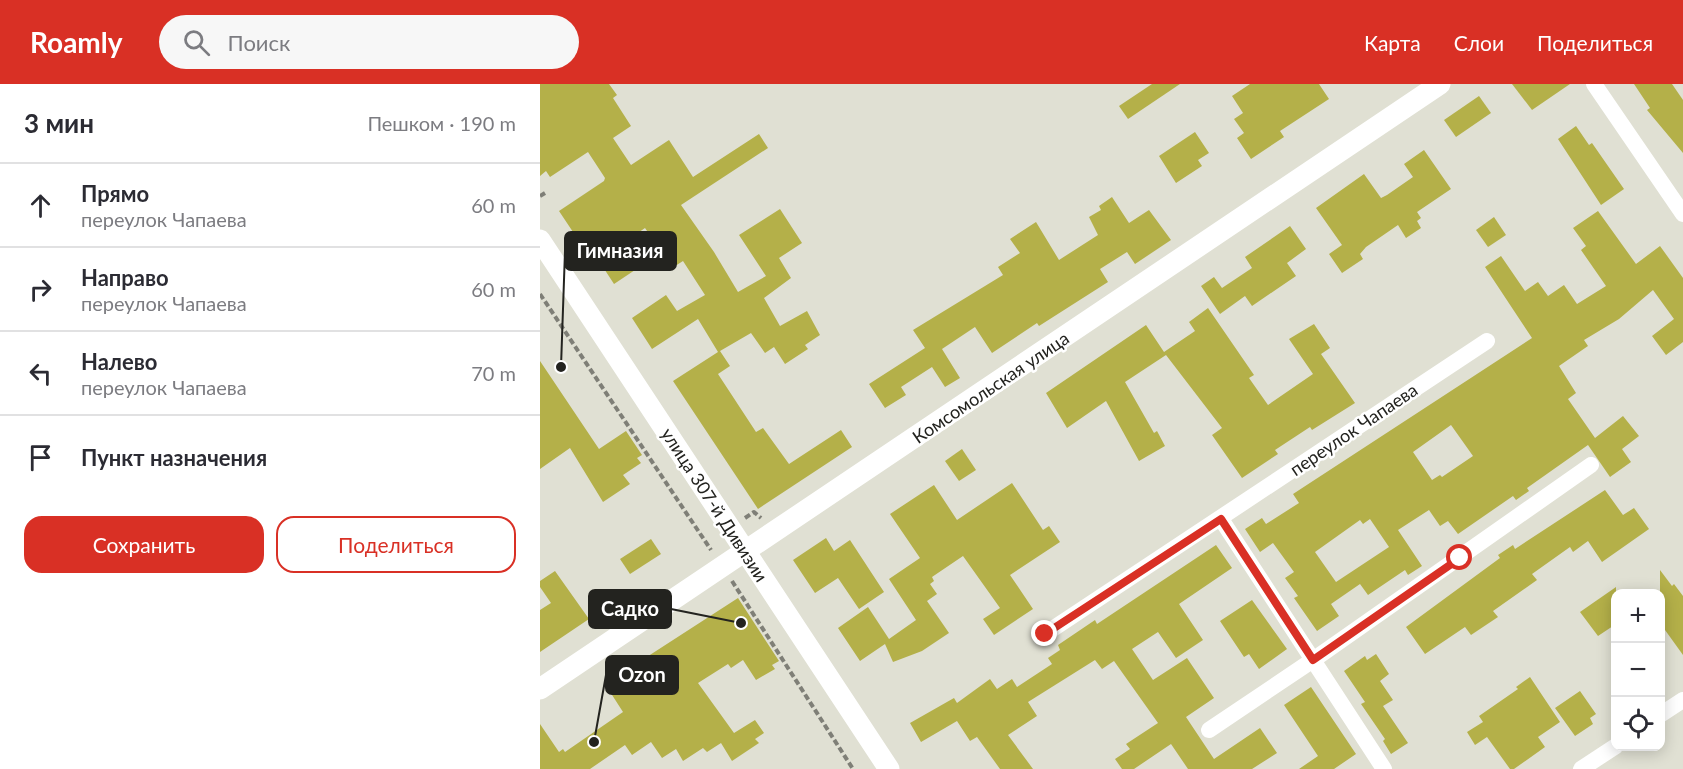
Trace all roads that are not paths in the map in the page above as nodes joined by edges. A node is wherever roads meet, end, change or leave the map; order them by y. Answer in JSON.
{"nodes":[{"id":1,"x":1440,"y":84,"type":"edge"},
{"id":2,"x":1594,"y":84,"type":"edge"},
{"id":3,"x":1683,"y":214,"type":"edge"},
{"id":4,"x":540,"y":240,"type":"edge"},
{"id":5,"x":1487,"y":341,"type":"dead end"},
{"id":6,"x":1591,"y":465,"type":"dead end"},
{"id":7,"x":1221,"y":519,"type":"junction"},
{"id":8,"x":746,"y":553,"type":"junction"},
{"id":9,"x":1045,"y":634,"type":"dead end"},
{"id":10,"x":1313,"y":660,"type":"junction"},
{"id":11,"x":540,"y":689,"type":"edge"},
{"id":12,"x":1683,"y":700,"type":"edge"},
{"id":13,"x":1665,"y":712,"type":"edge"},
{"id":14,"x":1209,"y":730,"type":"dead end"},
{"id":15,"x":1611,"y":749,"type":"edge"},
{"id":16,"x":889,"y":769,"type":"edge"},
{"id":17,"x":1384,"y":769,"type":"edge"},
{"id":18,"x":1581,"y":769,"type":"edge"}],
"edges":[{"from":1,"to":8,"type":"street","name":"Комсомольская улица"},
{"from":2,"to":3,"type":"street"},
{"from":4,"to":8,"type":"street","name":"улица 307-й Дивизии"},
{"from":5,"to":7,"type":"street","name":"переулок Чапаева"},
{"from":6,"to":10,"type":"street"},
{"from":7,"to":9,"type":"street","name":"переулок Чапаева"},
{"from":7,"to":10,"type":"street"},
{"from":8,"to":11,"type":"street","name":"Комсомольская улица"},
{"from":8,"to":16,"type":"street","name":"улица 307-й Дивизии"},
{"from":10,"to":14,"type":"street"},
{"from":10,"to":17,"type":"street"},
{"from":12,"to":13,"type":"street"},
{"from":15,"to":18,"type":"street"}]}
